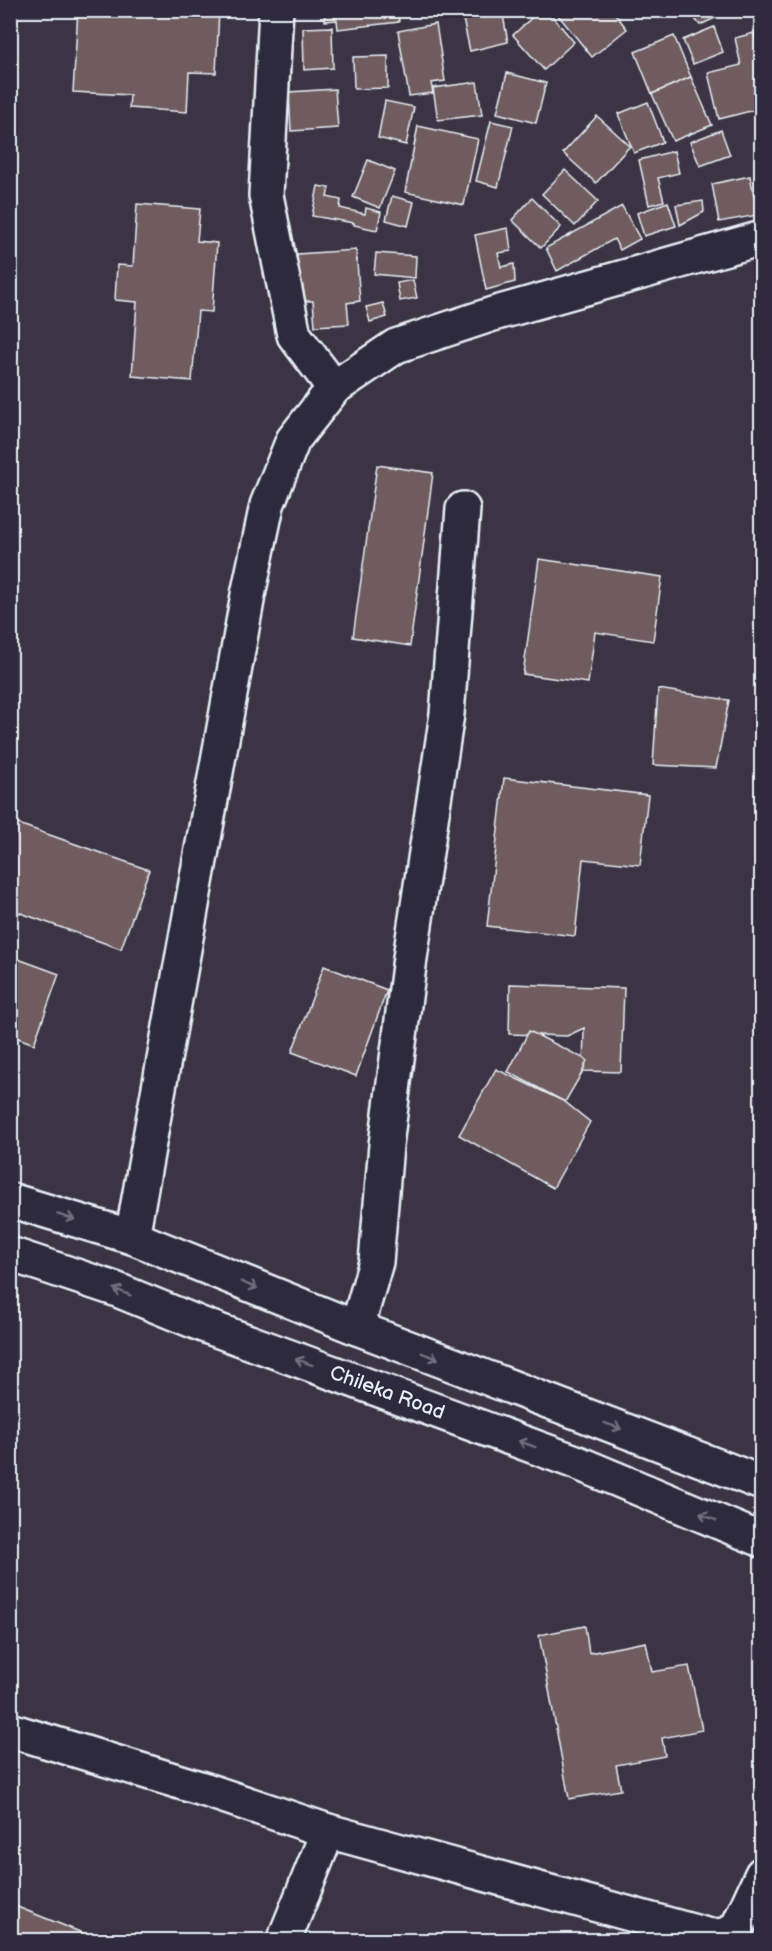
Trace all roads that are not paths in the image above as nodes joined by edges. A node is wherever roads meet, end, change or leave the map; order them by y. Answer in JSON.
{"nodes":[{"id":1,"x":276,"y":10,"type":"edge"},
{"id":2,"x":762,"y":238,"type":"edge"},
{"id":3,"x":334,"y":388,"type":"junction"},
{"id":4,"x":463,"y":509,"type":"dead end"},
{"id":5,"x":10,"y":1200,"type":"edge"},
{"id":6,"x":132,"y":1237,"type":"junction"},
{"id":7,"x":10,"y":1254,"type":"edge"},
{"id":8,"x":357,"y":1329,"type":"junction"},
{"id":9,"x":762,"y":1483,"type":"edge"},
{"id":10,"x":762,"y":1540,"type":"edge"},
{"id":11,"x":10,"y":1730,"type":"edge"},
{"id":12,"x":328,"y":1831,"type":"junction"},
{"id":13,"x":762,"y":1874,"type":"edge"},
{"id":14,"x":284,"y":1941,"type":"edge"}],
"edges":[{"from":1,"to":3,"type":"main road"},
{"from":2,"to":3,"type":"main road"},
{"from":3,"to":6,"type":"main road"},
{"from":4,"to":8,"type":"main road"},
{"from":5,"to":6,"type":"main road","one_way":true},
{"from":6,"to":8,"type":"main road","one_way":true},
{"from":10,"to":7,"type":"main road","name":"Chileka Road","one_way":true},
{"from":8,"to":9,"type":"main road","one_way":true},
{"from":11,"to":12,"type":"main road"},
{"from":12,"to":13,"type":"main road"},
{"from":12,"to":14,"type":"main road"}]}
